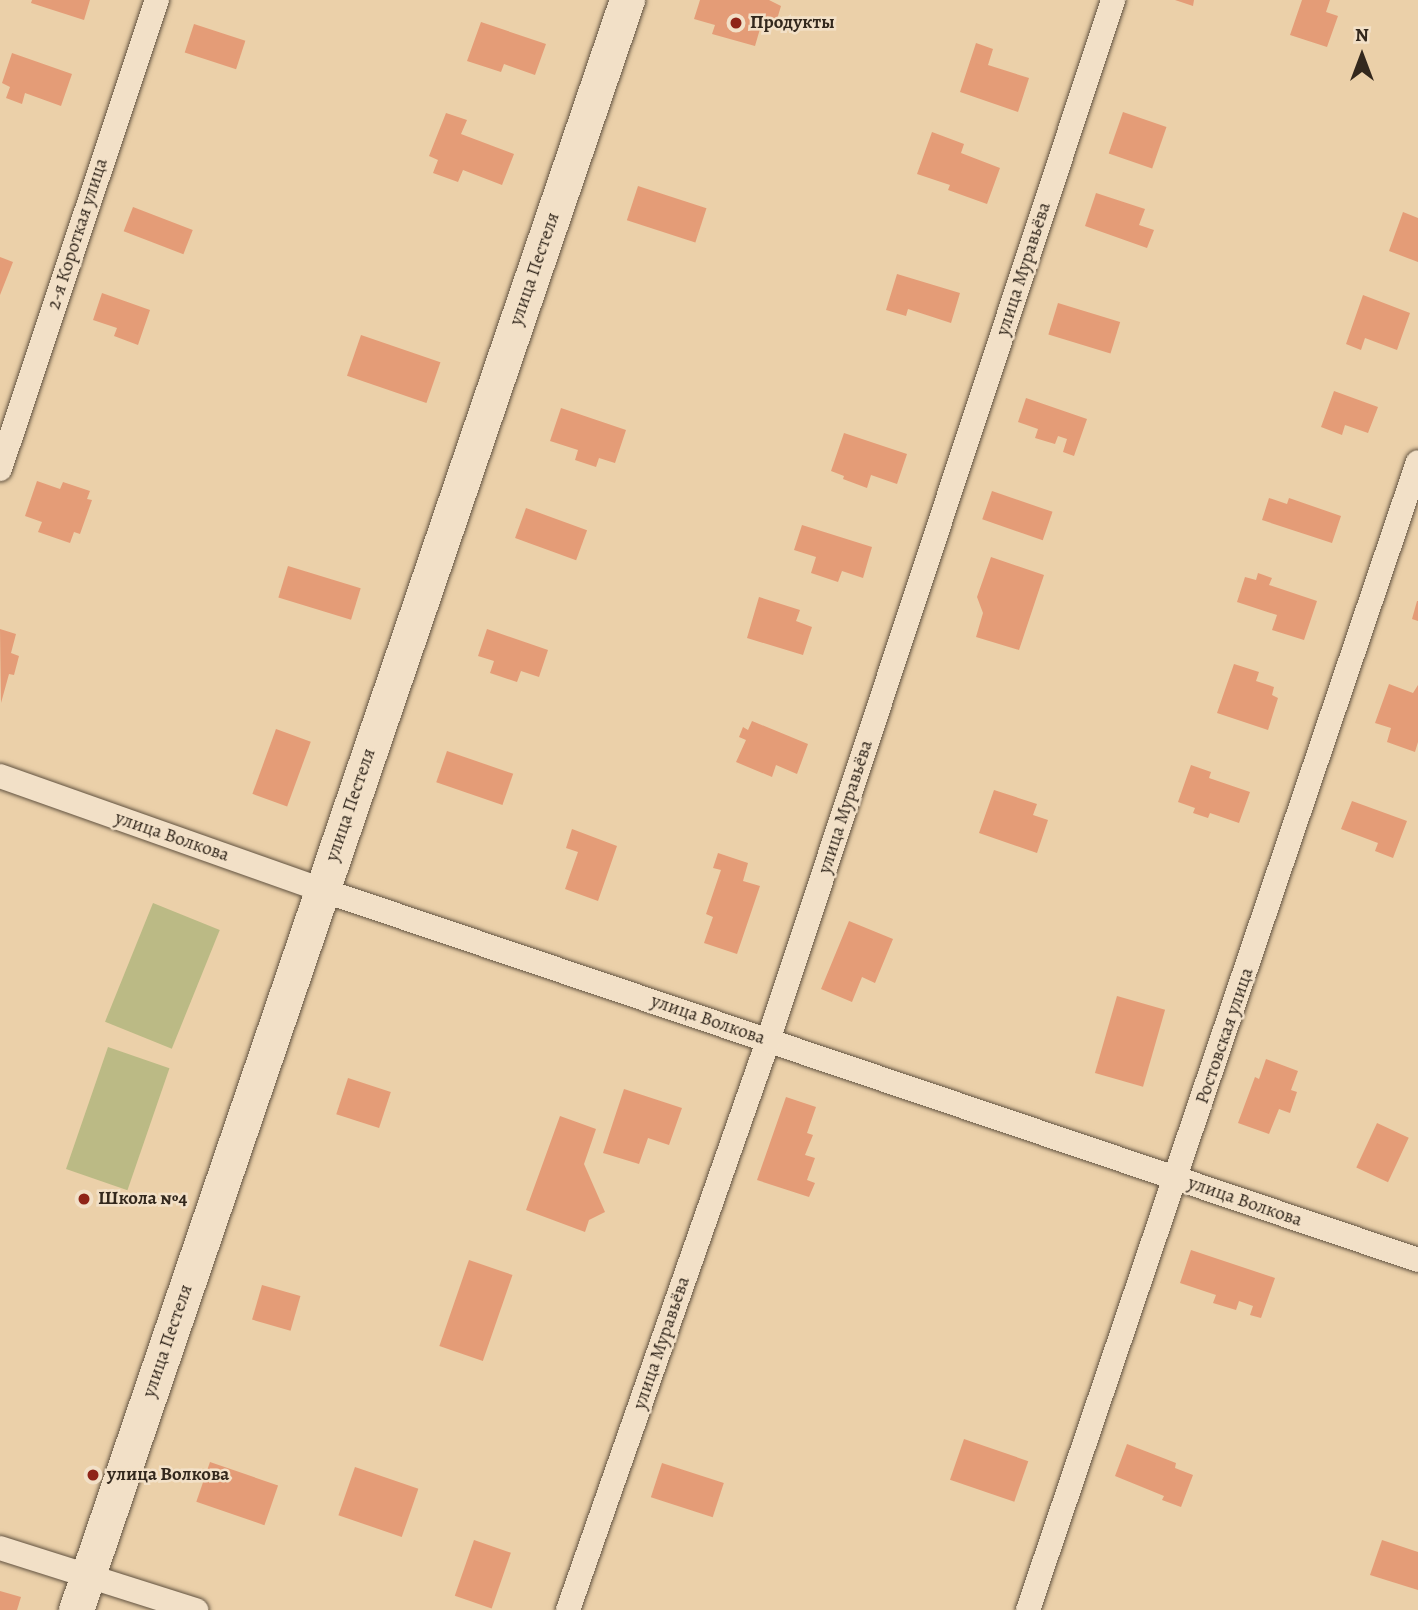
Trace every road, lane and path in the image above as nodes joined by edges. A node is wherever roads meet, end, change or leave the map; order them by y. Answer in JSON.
{"nodes":[{"id":1,"x":157,"y":0,"type":"edge"},
{"id":2,"x":627,"y":0,"type":"edge"},
{"id":3,"x":1113,"y":0,"type":"edge"},
{"id":4,"x":1418,"y":462,"type":"edge"},
{"id":5,"x":0,"y":469,"type":"edge"},
{"id":6,"x":0,"y":776,"type":"edge"},
{"id":7,"x":322,"y":890,"type":"junction"},
{"id":8,"x":768,"y":1041,"type":"junction"},
{"id":9,"x":1177,"y":1179,"type":"junction"},
{"id":10,"x":1418,"y":1260,"type":"edge"},
{"id":11,"x":0,"y":1548,"type":"edge"},
{"id":12,"x":88,"y":1575,"type":"junction"},
{"id":13,"x":76,"y":1610,"type":"edge"},
{"id":14,"x":196,"y":1610,"type":"edge"},
{"id":15,"x":568,"y":1610,"type":"edge"},
{"id":16,"x":1028,"y":1610,"type":"edge"}],
"edges":[{"from":1,"to":5,"type":"street","name":"2-я Короткая улица"},
{"from":2,"to":7,"type":"street","name":"улица Пестеля"},
{"from":3,"to":8,"type":"street","name":"улица Муравьёва"},
{"from":4,"to":9,"type":"street","name":"Ростовская улица"},
{"from":6,"to":7,"type":"street","name":"улица Волкова"},
{"from":7,"to":8,"type":"street","name":"улица Волкова"},
{"from":7,"to":12,"type":"street","name":"улица Пестеля"},
{"from":8,"to":9,"type":"street","name":"улица Волкова"},
{"from":8,"to":15,"type":"street","name":"улица Муравьёва"},
{"from":9,"to":10,"type":"street","name":"улица Волкова"},
{"from":9,"to":16,"type":"street","name":"Ростовская улица"},
{"from":11,"to":12,"type":"street"},
{"from":12,"to":13,"type":"street","name":"улица Пестеля"},
{"from":12,"to":14,"type":"street"}]}
